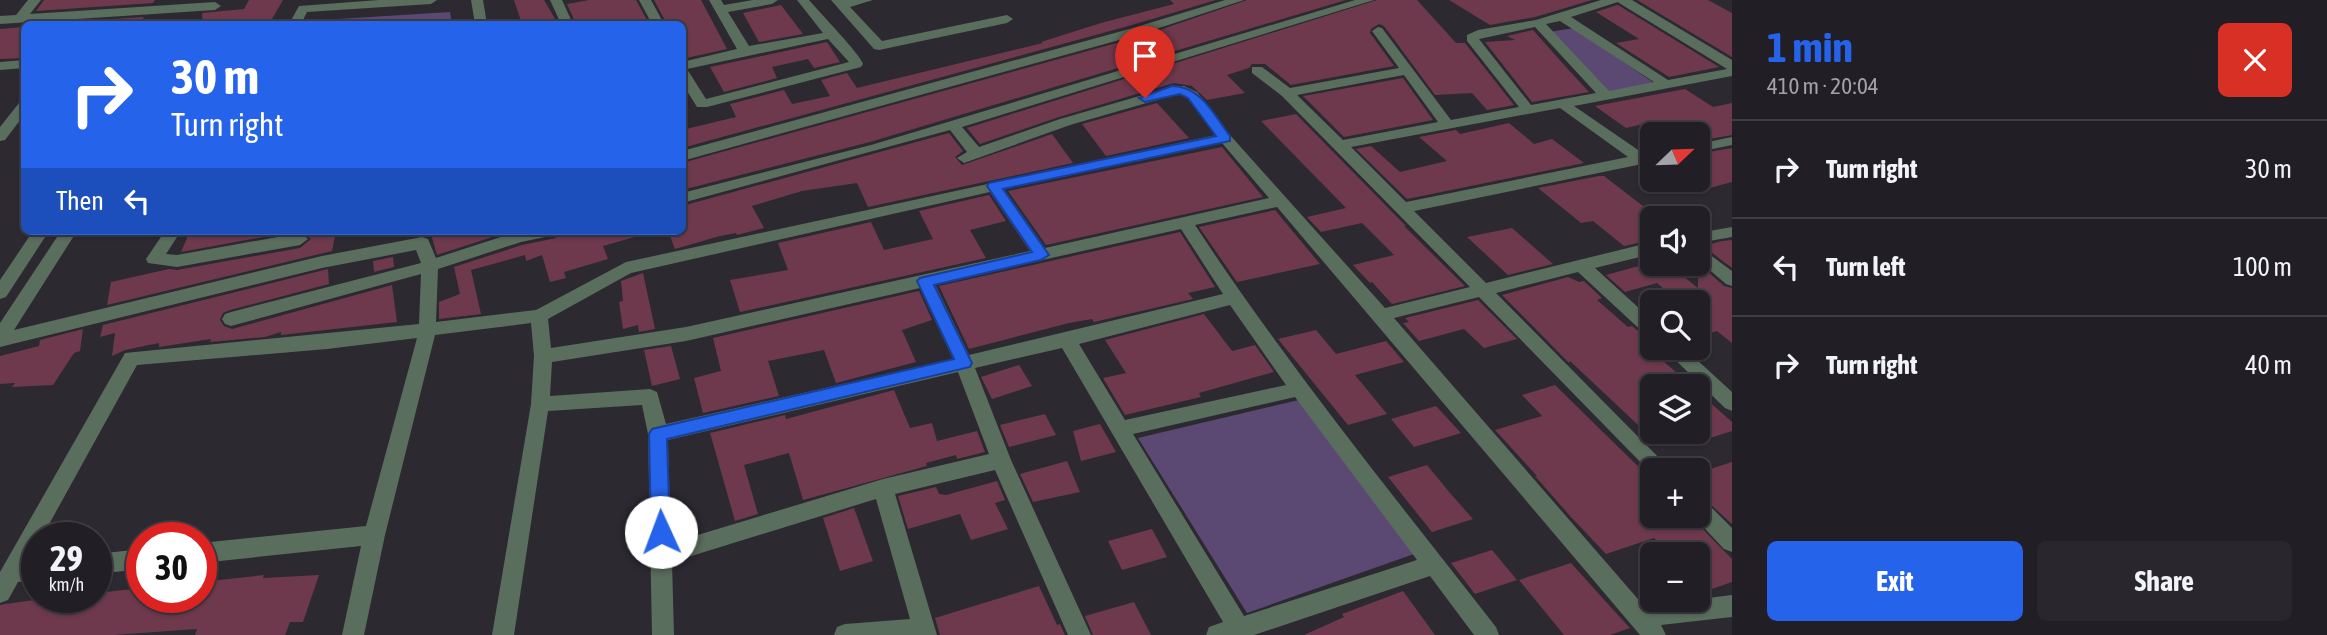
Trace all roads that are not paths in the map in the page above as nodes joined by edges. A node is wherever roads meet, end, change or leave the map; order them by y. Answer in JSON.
{"nodes":[{"id":1,"x":35,"y":0,"type":"edge"},
{"id":2,"x":109,"y":0,"type":"edge"},
{"id":3,"x":431,"y":0,"type":"edge"},
{"id":4,"x":477,"y":0,"type":"edge"},
{"id":5,"x":556,"y":0,"type":"edge"},
{"id":6,"x":645,"y":0,"type":"edge"},
{"id":7,"x":772,"y":0,"type":"edge"},
{"id":8,"x":803,"y":0,"type":"edge"},
{"id":9,"x":866,"y":0,"type":"edge"},
{"id":10,"x":1238,"y":0,"type":"edge"},
{"id":11,"x":1368,"y":0,"type":"edge"},
{"id":12,"x":1614,"y":0,"type":"edge"},
{"id":13,"x":1623,"y":0,"type":"edge"},
{"id":14,"x":217,"y":3,"type":"edge"},
{"id":15,"x":840,"y":3,"type":"edge"},
{"id":16,"x":196,"y":4,"type":"edge"},
{"id":17,"x":306,"y":5,"type":"edge"},
{"id":18,"x":718,"y":5,"type":"edge"},
{"id":19,"x":97,"y":13,"type":"junction"},
{"id":20,"x":1563,"y":18,"type":"junction"},
{"id":21,"x":19,"y":19,"type":"junction"},
{"id":22,"x":1007,"y":19,"type":"dead end"},
{"id":23,"x":0,"y":20,"type":"edge"},
{"id":24,"x":183,"y":21,"type":"edge"},
{"id":25,"x":205,"y":21,"type":"edge"},
{"id":26,"x":297,"y":21,"type":"edge"},
{"id":27,"x":480,"y":21,"type":"edge"},
{"id":28,"x":566,"y":21,"type":"edge"},
{"id":29,"x":656,"y":21,"type":"edge"},
{"id":30,"x":1538,"y":23,"type":"junction"},
{"id":31,"x":1378,"y":31,"type":"dead end"},
{"id":32,"x":831,"y":35,"type":"junction"},
{"id":33,"x":745,"y":51,"type":"junction"},
{"id":34,"x":21,"y":64,"type":"edge"},
{"id":35,"x":0,"y":66,"type":"edge"},
{"id":36,"x":1732,"y":66,"type":"edge"},
{"id":37,"x":686,"y":68,"type":"edge"},
{"id":38,"x":1258,"y":70,"type":"dead end"},
{"id":39,"x":1409,"y":70,"type":"junction"},
{"id":40,"x":1732,"y":72,"type":"edge"},
{"id":41,"x":686,"y":76,"type":"edge"},
{"id":42,"x":1667,"y":85,"type":"junction"},
{"id":43,"x":1287,"y":93,"type":"junction"},
{"id":44,"x":1605,"y":95,"type":"junction"},
{"id":45,"x":1563,"y":104,"type":"junction"},
{"id":46,"x":1528,"y":110,"type":"junction"},
{"id":47,"x":21,"y":111,"type":"edge"},
{"id":48,"x":0,"y":117,"type":"edge"},
{"id":49,"x":953,"y":124,"type":"junction"},
{"id":50,"x":1447,"y":124,"type":"junction"},
{"id":51,"x":0,"y":137,"type":"edge"},
{"id":52,"x":1225,"y":138,"type":"junction"},
{"id":53,"x":1732,"y":141,"type":"edge"},
{"id":54,"x":1340,"y":145,"type":"junction"},
{"id":55,"x":1710,"y":146,"type":"edge"},
{"id":56,"x":1640,"y":154,"type":"edge"},
{"id":57,"x":686,"y":155,"type":"edge"},
{"id":58,"x":1640,"y":159,"type":"edge"},
{"id":59,"x":994,"y":186,"type":"junction"},
{"id":60,"x":686,"y":197,"type":"edge"},
{"id":61,"x":1280,"y":201,"type":"junction"},
{"id":62,"x":1402,"y":208,"type":"junction"},
{"id":63,"x":1185,"y":222,"type":"junction"},
{"id":64,"x":1732,"y":232,"type":"edge"},
{"id":65,"x":38,"y":235,"type":"edge"},
{"id":66,"x":66,"y":235,"type":"edge"},
{"id":67,"x":170,"y":235,"type":"edge"},
{"id":68,"x":529,"y":235,"type":"edge"},
{"id":69,"x":1710,"y":236,"type":"edge"},
{"id":70,"x":300,"y":239,"type":"dead end"},
{"id":71,"x":1640,"y":251,"type":"edge"},
{"id":72,"x":1041,"y":255,"type":"junction"},
{"id":73,"x":1710,"y":262,"type":"edge"},
{"id":74,"x":1580,"y":264,"type":"junction"},
{"id":75,"x":430,"y":266,"type":"junction"},
{"id":76,"x":1732,"y":280,"type":"edge"},
{"id":77,"x":925,"y":281,"type":"junction"},
{"id":78,"x":37,"y":282,"type":"junction"},
{"id":79,"x":2,"y":288,"type":"edge"},
{"id":80,"x":1482,"y":288,"type":"junction"},
{"id":81,"x":1234,"y":298,"type":"junction"},
{"id":82,"x":1381,"y":315,"type":"junction"},
{"id":83,"x":539,"y":316,"type":"junction"},
{"id":84,"x":231,"y":319,"type":"dead end"},
{"id":85,"x":1640,"y":319,"type":"edge"},
{"id":86,"x":427,"y":332,"type":"junction"},
{"id":87,"x":0,"y":339,"type":"edge"},
{"id":88,"x":1067,"y":340,"type":"junction"},
{"id":89,"x":543,"y":356,"type":"junction"},
{"id":90,"x":1685,"y":360,"type":"edge"},
{"id":91,"x":964,"y":363,"type":"junction"},
{"id":92,"x":1299,"y":389,"type":"junction"},
{"id":93,"x":1732,"y":403,"type":"edge"},
{"id":94,"x":540,"y":404,"type":"junction"},
{"id":95,"x":1120,"y":429,"type":"junction"},
{"id":96,"x":658,"y":434,"type":"junction"},
{"id":97,"x":1649,"y":458,"type":"edge"},
{"id":98,"x":1001,"y":460,"type":"junction"},
{"id":99,"x":883,"y":488,"type":"junction"},
{"id":100,"x":1710,"y":519,"type":"edge"},
{"id":101,"x":374,"y":535,"type":"junction"},
{"id":102,"x":1732,"y":542,"type":"edge"},
{"id":103,"x":217,"y":551,"type":"edge"},
{"id":104,"x":662,"y":556,"type":"junction"},
{"id":105,"x":1433,"y":565,"type":"junction"},
{"id":106,"x":21,"y":571,"type":"edge"},
{"id":107,"x":12,"y":572,"type":"junction"},
{"id":108,"x":0,"y":593,"type":"edge"},
{"id":109,"x":1732,"y":606,"type":"edge"},
{"id":110,"x":1641,"y":617,"type":"junction"},
{"id":111,"x":925,"y":632,"type":"edge"},
{"id":112,"x":1228,"y":632,"type":"edge"},
{"id":113,"x":353,"y":635,"type":"edge"},
{"id":114,"x":502,"y":635,"type":"edge"},
{"id":115,"x":663,"y":635,"type":"edge"},
{"id":116,"x":845,"y":635,"type":"edge"},
{"id":117,"x":1080,"y":635,"type":"edge"},
{"id":118,"x":1488,"y":635,"type":"edge"},
{"id":119,"x":1656,"y":635,"type":"edge"}],
"edges":[{"from":1,"to":21,"type":"street"},
{"from":2,"to":19,"type":"street"},
{"from":3,"to":17,"type":"street"},
{"from":4,"to":27,"type":"street"},
{"from":5,"to":28,"type":"street"},
{"from":6,"to":29,"type":"street"},
{"from":7,"to":18,"type":"street"},
{"from":8,"to":32,"type":"street"},
{"from":9,"to":15,"type":"street"},
{"from":10,"to":57,"type":"street"},
{"from":11,"to":49,"type":"street"},
{"from":12,"to":20,"type":"street"},
{"from":13,"to":36,"type":"street"},
{"from":14,"to":16,"type":"street"},
{"from":14,"to":25,"type":"street"},
{"from":15,"to":22,"type":"street"},
{"from":16,"to":19,"type":"street"},
{"from":16,"to":24,"type":"street"},
{"from":17,"to":26,"type":"street"},
{"from":18,"to":33,"type":"street"},
{"from":19,"to":21,"type":"street"},
{"from":20,"to":30,"type":"street"},
{"from":20,"to":42,"type":"street"},
{"from":21,"to":23,"type":"street"},
{"from":30,"to":44,"type":"street"},
{"from":30,"to":46,"type":"street"},
{"from":31,"to":39,"type":"street"},
{"from":32,"to":33,"type":"street"},
{"from":32,"to":41,"type":"street"},
{"from":33,"to":37,"type":"street"},
{"from":34,"to":35,"type":"street"},
{"from":38,"to":43,"type":"street"},
{"from":39,"to":43,"type":"street"},
{"from":39,"to":50,"type":"street"},
{"from":40,"to":42,"type":"street"},
{"from":42,"to":44,"type":"street"},
{"from":43,"to":54,"type":"street"},
{"from":44,"to":45,"type":"street"},
{"from":45,"to":46,"type":"street"},
{"from":45,"to":56,"type":"street"},
{"from":46,"to":50,"type":"street"},
{"from":47,"to":48,"type":"street"},
{"from":47,"to":51,"type":"street"},
{"from":49,"to":52,"type":"street"},
{"from":49,"to":60,"type":"street"},
{"from":50,"to":54,"type":"street"},
{"from":52,"to":59,"type":"street"},
{"from":52,"to":61,"type":"street"},
{"from":53,"to":55,"type":"street"},
{"from":54,"to":62,"type":"street"},
{"from":58,"to":62,"type":"street"},
{"from":59,"to":72,"type":"street"},
{"from":59,"to":83,"type":"street"},
{"from":61,"to":63,"type":"street"},
{"from":61,"to":82,"type":"street"},
{"from":62,"to":80,"type":"street"},
{"from":63,"to":72,"type":"street"},
{"from":63,"to":81,"type":"street"},
{"from":64,"to":69,"type":"street"},
{"from":65,"to":79,"type":"street"},
{"from":66,"to":78,"type":"street"},
{"from":67,"to":70,"type":"street"},
{"from":68,"to":75,"type":"street"},
{"from":71,"to":74,"type":"street"},
{"from":72,"to":77,"type":"street"},
{"from":73,"to":76,"type":"street"},
{"from":74,"to":80,"type":"street"},
{"from":74,"to":85,"type":"street"},
{"from":75,"to":84,"type":"street"},
{"from":75,"to":86,"type":"street"},
{"from":75,"to":87,"type":"street"},
{"from":77,"to":89,"type":"street"},
{"from":77,"to":91,"type":"street"},
{"from":78,"to":79,"type":"street"},
{"from":78,"to":87,"type":"street"},
{"from":80,"to":82,"type":"street"},
{"from":80,"to":97,"type":"street"},
{"from":81,"to":88,"type":"street"},
{"from":81,"to":92,"type":"street"},
{"from":82,"to":110,"type":"street"},
{"from":83,"to":86,"type":"street"},
{"from":83,"to":89,"type":"street"},
{"from":86,"to":101,"type":"street"},
{"from":86,"to":107,"type":"street"},
{"from":88,"to":91,"type":"street"},
{"from":88,"to":95,"type":"street"},
{"from":89,"to":94,"type":"street"},
{"from":90,"to":93,"type":"street"},
{"from":91,"to":96,"type":"street"},
{"from":91,"to":98,"type":"street"},
{"from":92,"to":95,"type":"street"},
{"from":92,"to":105,"type":"street"},
{"from":94,"to":96,"type":"street"},
{"from":94,"to":114,"type":"street"},
{"from":95,"to":112,"type":"street"},
{"from":96,"to":104,"type":"street"},
{"from":98,"to":99,"type":"street"},
{"from":98,"to":117,"type":"street"},
{"from":99,"to":104,"type":"street"},
{"from":99,"to":111,"type":"street"},
{"from":100,"to":102,"type":"street"},
{"from":101,"to":103,"type":"street"},
{"from":101,"to":113,"type":"street"},
{"from":104,"to":115,"type":"street"},
{"from":105,"to":112,"type":"street"},
{"from":105,"to":118,"type":"street"},
{"from":106,"to":107,"type":"street"},
{"from":107,"to":108,"type":"street"},
{"from":109,"to":110,"type":"street"},
{"from":110,"to":119,"type":"street"},
{"from":111,"to":116,"type":"street"}]}
